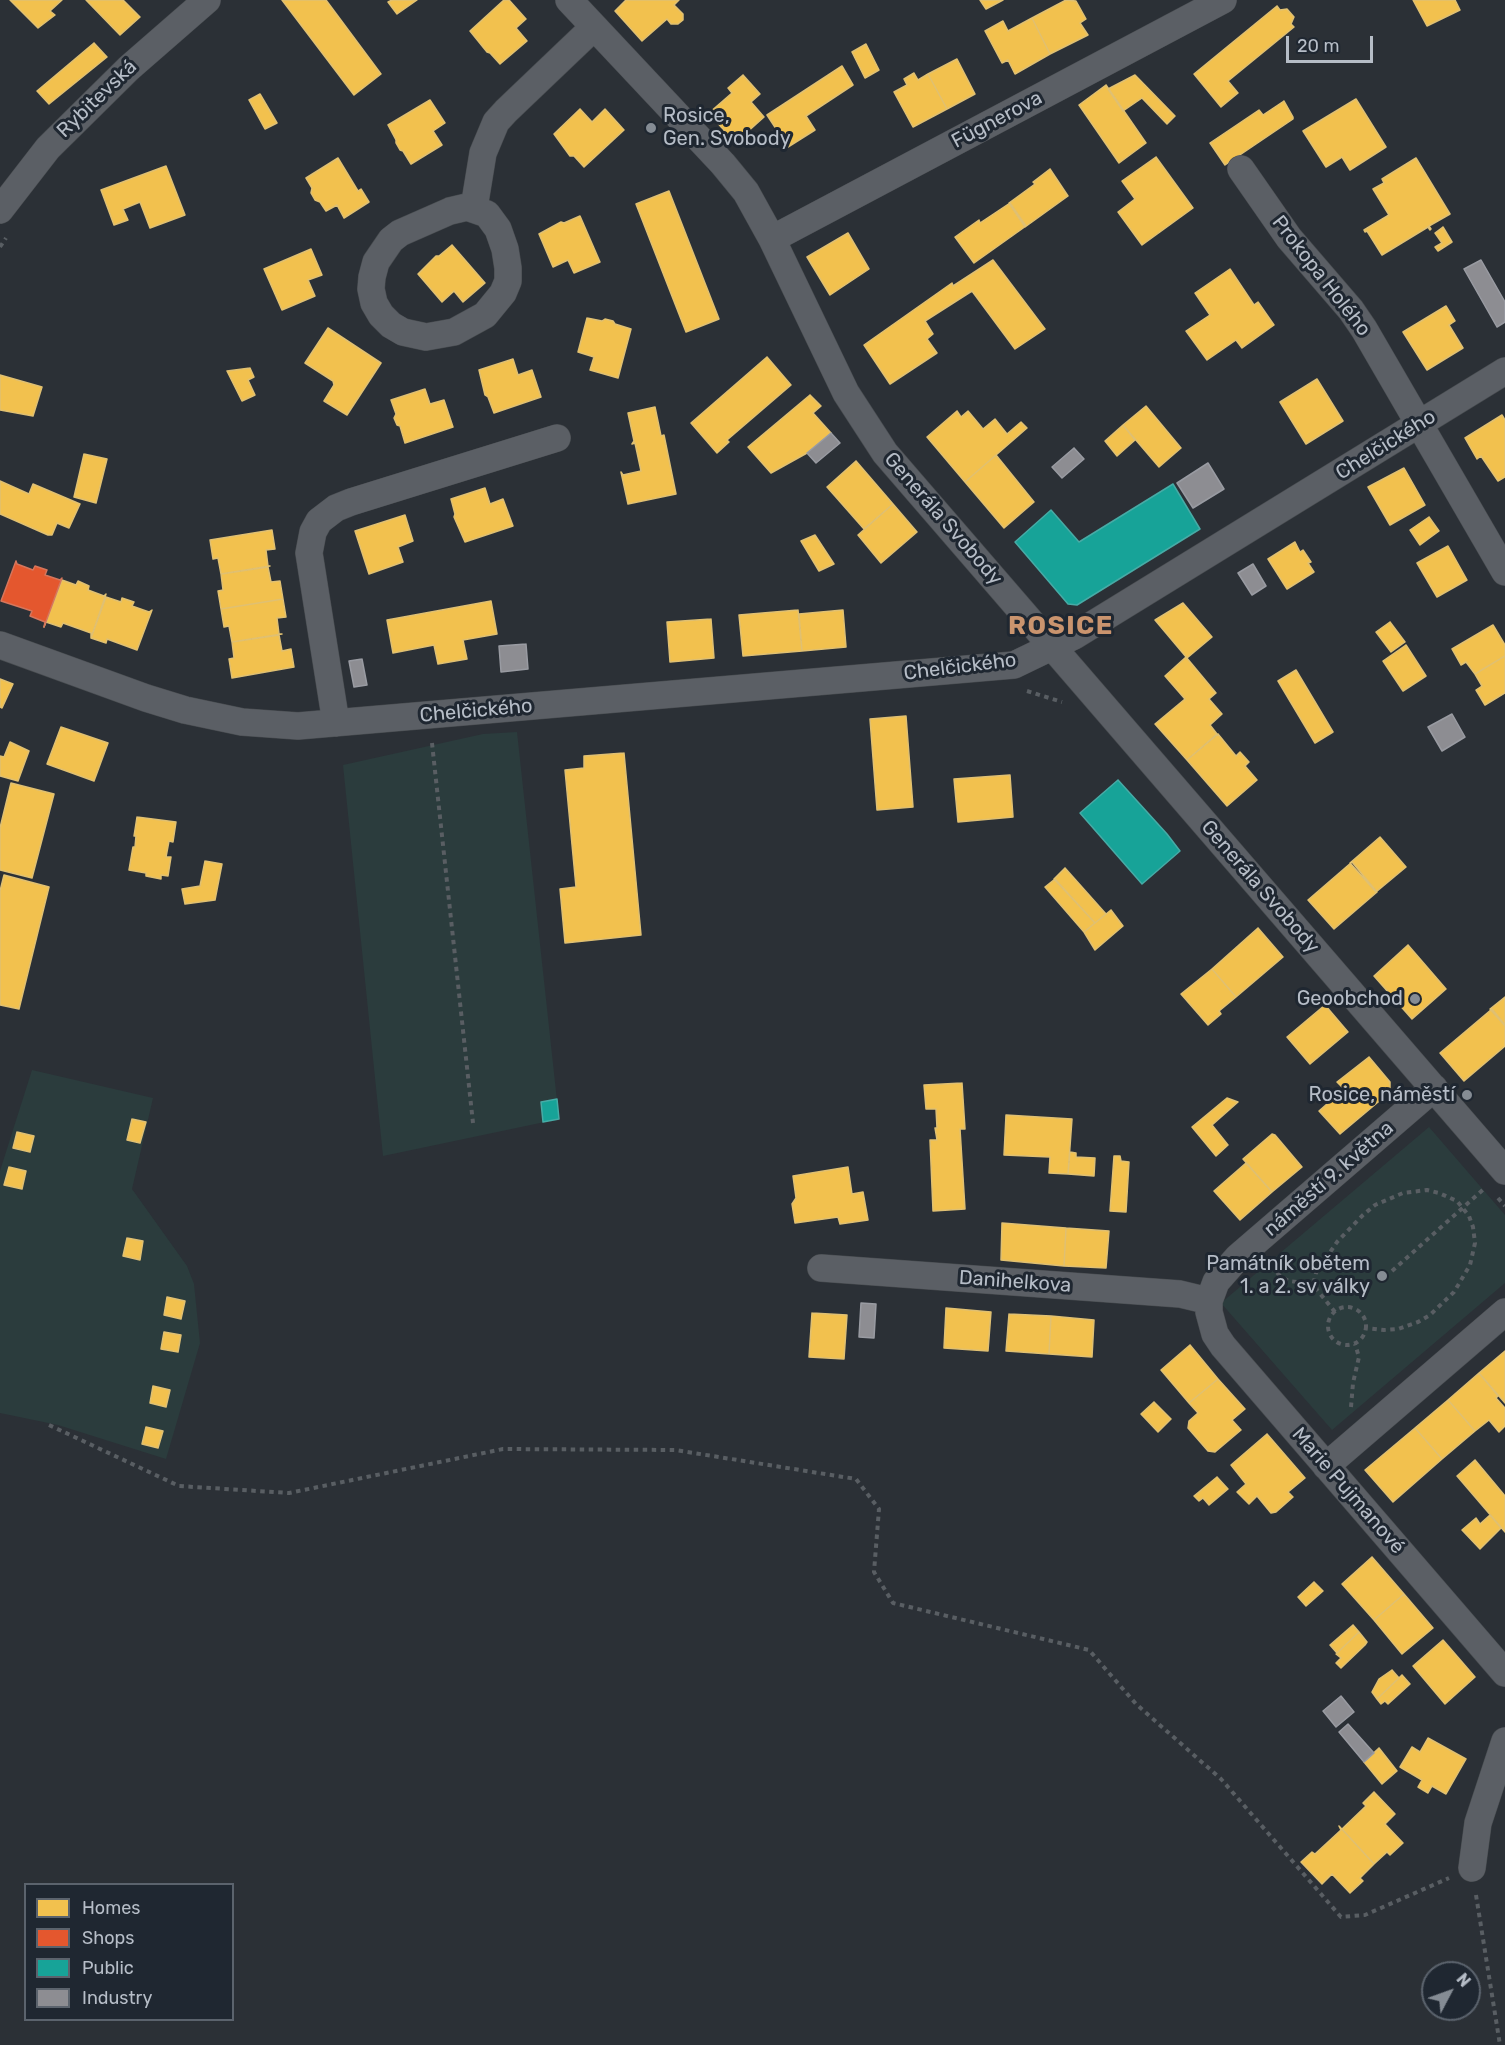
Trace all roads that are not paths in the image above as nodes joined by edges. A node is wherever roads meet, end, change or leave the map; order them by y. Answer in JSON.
{"nodes":[{"id":1,"x":207,"y":0,"type":"edge"},
{"id":2,"x":569,"y":0,"type":"edge"},
{"id":3,"x":1222,"y":0,"type":"edge"},
{"id":4,"x":594,"y":27,"type":"junction"},
{"id":5,"x":1241,"y":169,"type":"dead end"},
{"id":6,"x":474,"y":208,"type":"junction"},
{"id":7,"x":0,"y":210,"type":"edge"},
{"id":8,"x":772,"y":239,"type":"junction"},
{"id":9,"x":1505,"y":371,"type":"edge"},
{"id":10,"x":1420,"y":424,"type":"junction"},
{"id":11,"x":557,"y":438,"type":"dead end"},
{"id":12,"x":1505,"y":572,"type":"edge"},
{"id":13,"x":0,"y":645,"type":"edge"},
{"id":14,"x":1053,"y":647,"type":"junction"},
{"id":15,"x":336,"y":723,"type":"junction"},
{"id":16,"x":1434,"y":1088,"type":"junction"},
{"id":17,"x":1496,"y":1178,"type":"edge"},
{"id":18,"x":821,"y":1268,"type":"dead end"},
{"id":19,"x":1209,"y":1301,"type":"junction"},
{"id":20,"x":1505,"y":1312,"type":"edge"},
{"id":21,"x":1326,"y":1466,"type":"junction"},
{"id":22,"x":1505,"y":1673,"type":"edge"},
{"id":23,"x":1505,"y":1741,"type":"edge"},
{"id":24,"x":1472,"y":1868,"type":"road end"}],
"edges":[{"from":1,"to":7,"type":"street","name":"Rybitevská"},
{"from":2,"to":4,"type":"street","name":"Generála Svobody"},
{"from":3,"to":8,"type":"street","name":"Fügnerova"},
{"from":4,"to":6,"type":"street"},
{"from":4,"to":8,"type":"street","name":"Generála Svobody"},
{"from":5,"to":10,"type":"street","name":"Prokopa Holého"},
{"from":6,"to":6,"type":"street"},
{"from":8,"to":14,"type":"street","name":"Generála Svobody"},
{"from":9,"to":10,"type":"street","name":"Chelčického"},
{"from":10,"to":12,"type":"street","name":"Prokopa Holého"},
{"from":10,"to":14,"type":"street","name":"Chelčického"},
{"from":11,"to":15,"type":"street"},
{"from":13,"to":15,"type":"street","name":"Chelčického"},
{"from":14,"to":15,"type":"street","name":"Chelčického"},
{"from":14,"to":16,"type":"street","name":"Generála Svobody"},
{"from":16,"to":17,"type":"street","name":"Generála Svobody"},
{"from":16,"to":19,"type":"street","name":"náměstí 9. května"},
{"from":18,"to":19,"type":"street","name":"Danihelkova"},
{"from":19,"to":21,"type":"street","name":"Marie Pujmanové"},
{"from":20,"to":21,"type":"street"},
{"from":21,"to":22,"type":"street","name":"Marie Pujmanové"},
{"from":23,"to":24,"type":"street"}]}
